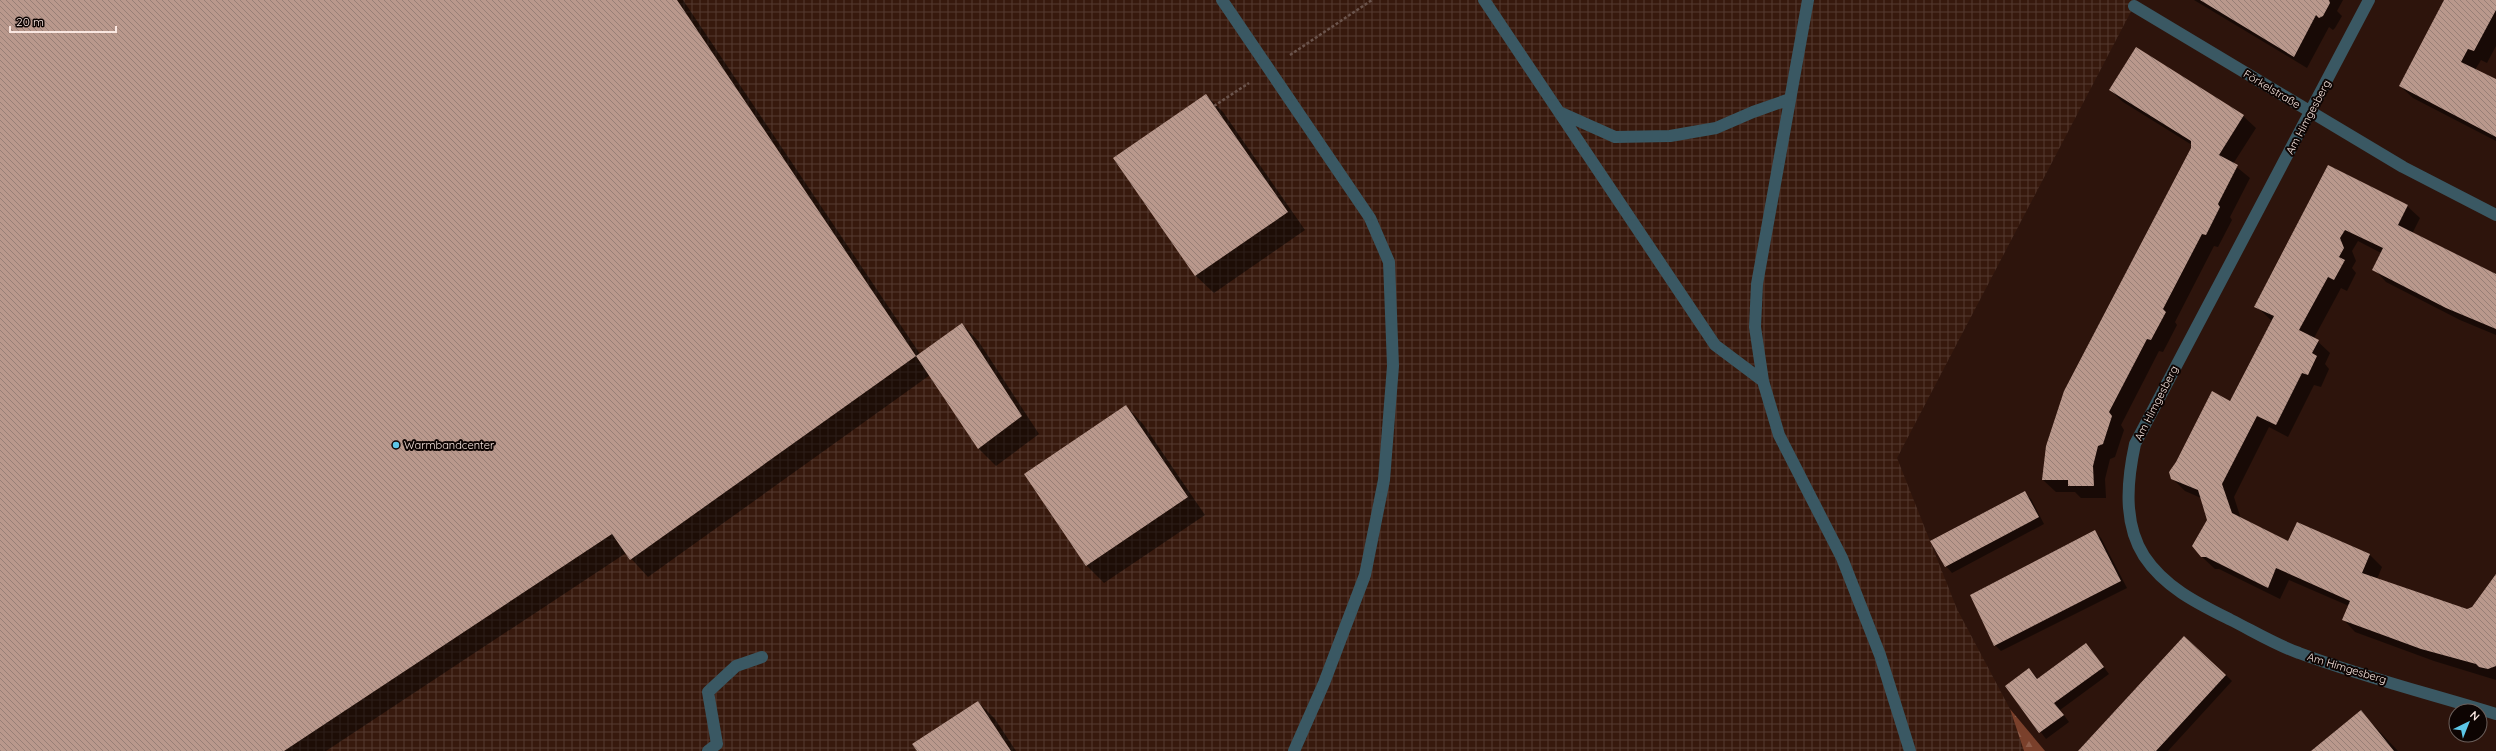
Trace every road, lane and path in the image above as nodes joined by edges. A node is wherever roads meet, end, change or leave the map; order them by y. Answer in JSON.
{"nodes":[{"id":1,"x":1222,"y":0,"type":"edge"},
{"id":2,"x":1372,"y":0,"type":"edge"},
{"id":3,"x":1484,"y":0,"type":"edge"},
{"id":4,"x":1808,"y":0,"type":"edge"},
{"id":5,"x":2369,"y":0,"type":"edge"},
{"id":6,"x":2134,"y":6,"type":"dead end"},
{"id":7,"x":1287,"y":57,"type":"dead end"},
{"id":8,"x":1254,"y":79,"type":"dead end"},
{"id":9,"x":1790,"y":99,"type":"junction"},
{"id":10,"x":1214,"y":106,"type":"dead end"},
{"id":11,"x":1559,"y":112,"type":"junction"},
{"id":12,"x":2311,"y":113,"type":"junction"},
{"id":13,"x":2496,"y":215,"type":"edge"},
{"id":14,"x":1763,"y":381,"type":"junction"},
{"id":15,"x":762,"y":657,"type":"dead end"},
{"id":16,"x":2496,"y":714,"type":"edge"},
{"id":17,"x":708,"y":751,"type":"edge"},
{"id":18,"x":1294,"y":751,"type":"edge"},
{"id":19,"x":1910,"y":751,"type":"edge"}],
"edges":[{"from":1,"to":18,"type":"street"},
{"from":2,"to":7,"type":"path"},
{"from":3,"to":11,"type":"street"},
{"from":4,"to":9,"type":"street"},
{"from":5,"to":12,"type":"street","name":"Am Himgesberg"},
{"from":6,"to":12,"type":"street","name":"Förkelstraße"},
{"from":8,"to":10,"type":"path"},
{"from":9,"to":11,"type":"street"},
{"from":9,"to":14,"type":"street"},
{"from":11,"to":14,"type":"street"},
{"from":12,"to":13,"type":"street","name":"Förkelstraße"},
{"from":12,"to":16,"type":"street","name":"Am Himgesberg"},
{"from":14,"to":19,"type":"street"},
{"from":15,"to":17,"type":"street"}]}
